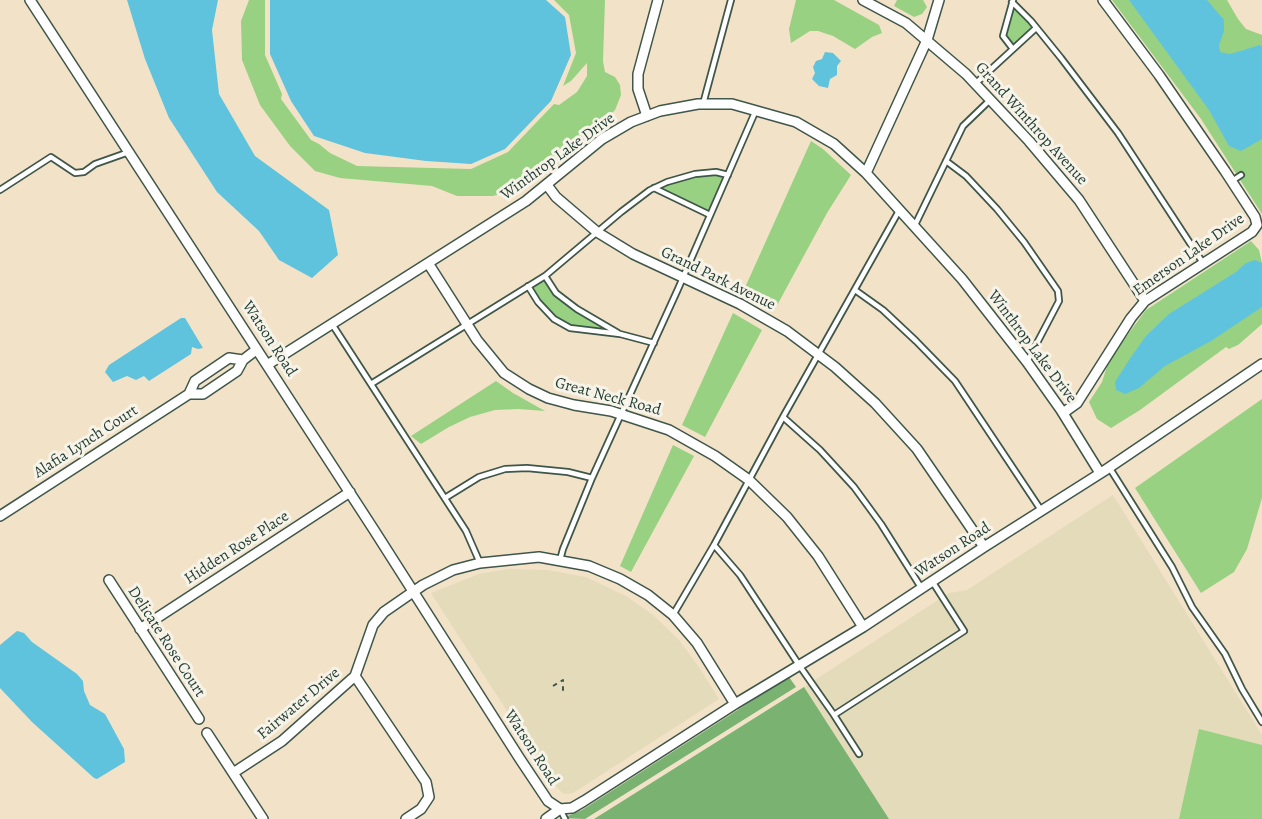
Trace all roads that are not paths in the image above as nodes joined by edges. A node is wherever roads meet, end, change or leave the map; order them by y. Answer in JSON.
{"nodes":[{"id":1,"x":30,"y":0,"type":"edge"},
{"id":2,"x":658,"y":0,"type":"edge"},
{"id":3,"x":731,"y":0,"type":"edge"},
{"id":4,"x":863,"y":0,"type":"edge"},
{"id":5,"x":939,"y":0,"type":"edge"},
{"id":6,"x":1103,"y":0,"type":"edge"},
{"id":7,"x":1013,"y":1,"type":"edge"},
{"id":8,"x":1036,"y":28,"type":"junction"},
{"id":9,"x":927,"y":40,"type":"junction"},
{"id":10,"x":1013,"y":49,"type":"junction"},
{"id":11,"x":975,"y":84,"type":"junction"},
{"id":12,"x":990,"y":100,"type":"junction"},
{"id":13,"x":703,"y":104,"type":"junction"},
{"id":14,"x":756,"y":110,"type":"junction"},
{"id":15,"x":647,"y":116,"type":"junction"},
{"id":16,"x":129,"y":152,"type":"junction"},
{"id":17,"x":946,"y":160,"type":"junction"},
{"id":18,"x":866,"y":173,"type":"junction"},
{"id":19,"x":728,"y":175,"type":"junction"},
{"id":20,"x":1241,"y":175,"type":"dead end"},
{"id":21,"x":1232,"y":181,"type":"junction"},
{"id":22,"x":547,"y":185,"type":"junction"},
{"id":23,"x":654,"y":188,"type":"junction"},
{"id":24,"x":0,"y":190,"type":"edge"},
{"id":25,"x":900,"y":209,"type":"junction"},
{"id":26,"x":710,"y":216,"type":"junction"},
{"id":27,"x":915,"y":225,"type":"junction"},
{"id":28,"x":597,"y":232,"type":"junction"},
{"id":29,"x":428,"y":263,"type":"junction"},
{"id":30,"x":1203,"y":263,"type":"junction"},
{"id":31,"x":545,"y":276,"type":"junction"},
{"id":32,"x":684,"y":278,"type":"junction"},
{"id":33,"x":528,"y":286,"type":"junction"},
{"id":34,"x":855,"y":290,"type":"junction"},
{"id":35,"x":1145,"y":301,"type":"junction"},
{"id":36,"x":332,"y":324,"type":"junction"},
{"id":37,"x":467,"y":324,"type":"junction"},
{"id":38,"x":621,"y":334,"type":"junction"},
{"id":39,"x":654,"y":344,"type":"junction"},
{"id":40,"x":256,"y":350,"type":"dead end"},
{"id":41,"x":818,"y":354,"type":"junction"},
{"id":42,"x":243,"y":360,"type":"junction"},
{"id":43,"x":1027,"y":362,"type":"junction"},
{"id":44,"x":1262,"y":364,"type":"edge"},
{"id":45,"x":267,"y":365,"type":"junction"},
{"id":46,"x":371,"y":384,"type":"junction"},
{"id":47,"x":189,"y":394,"type":"junction"},
{"id":48,"x":1063,"y":413,"type":"junction"},
{"id":49,"x":622,"y":414,"type":"junction"},
{"id":50,"x":783,"y":417,"type":"junction"},
{"id":51,"x":1109,"y":467,"type":"junction"},
{"id":52,"x":1100,"y":473,"type":"junction"},
{"id":53,"x":592,"y":478,"type":"junction"},
{"id":54,"x":749,"y":480,"type":"junction"},
{"id":55,"x":350,"y":492,"type":"junction"},
{"id":56,"x":445,"y":498,"type":"junction"},
{"id":57,"x":1041,"y":511,"type":"junction"},
{"id":58,"x":0,"y":516,"type":"edge"},
{"id":59,"x":714,"y":545,"type":"junction"},
{"id":60,"x":984,"y":547,"type":"junction"},
{"id":61,"x":560,"y":560,"type":"junction"},
{"id":62,"x":480,"y":563,"type":"junction"},
{"id":63,"x":109,"y":580,"type":"dead end"},
{"id":64,"x":932,"y":581,"type":"junction"},
{"id":65,"x":922,"y":589,"type":"junction"},
{"id":66,"x":414,"y":591,"type":"junction"},
{"id":67,"x":673,"y":615,"type":"junction"},
{"id":68,"x":863,"y":627,"type":"junction"},
{"id":69,"x":140,"y":629,"type":"junction"},
{"id":70,"x":799,"y":665,"type":"junction"},
{"id":71,"x":355,"y":676,"type":"junction"},
{"id":72,"x":735,"y":704,"type":"junction"},
{"id":73,"x":834,"y":715,"type":"junction"},
{"id":74,"x":199,"y":719,"type":"dead end"},
{"id":75,"x":1262,"y":722,"type":"edge"},
{"id":76,"x":207,"y":733,"type":"dead end"},
{"id":77,"x":859,"y":754,"type":"dead end"},
{"id":78,"x":233,"y":773,"type":"junction"},
{"id":79,"x":560,"y":809,"type":"junction"},
{"id":80,"x":263,"y":819,"type":"edge"},
{"id":81,"x":406,"y":819,"type":"edge"},
{"id":82,"x":546,"y":819,"type":"edge"},
{"id":83,"x":565,"y":819,"type":"edge"}],
"edges":[{"from":1,"to":16,"type":"street","name":"Watson Road"},
{"from":2,"to":15,"type":"street"},
{"from":3,"to":13,"type":"lane"},
{"from":4,"to":9,"type":"street","name":"Grand Winthrop Avenue"},
{"from":5,"to":9,"type":"street"},
{"from":6,"to":21,"type":"street","name":"Emerson Lake Drive"},
{"from":7,"to":8,"type":"lane"},
{"from":7,"to":10,"type":"lane"},
{"from":8,"to":10,"type":"lane"},
{"from":8,"to":30,"type":"lane"},
{"from":9,"to":11,"type":"street","name":"Grand Winthrop Avenue"},
{"from":9,"to":18,"type":"street"},
{"from":10,"to":11,"type":"lane"},
{"from":11,"to":12,"type":"street","name":"Grand Winthrop Avenue"},
{"from":12,"to":17,"type":"lane"},
{"from":12,"to":35,"type":"street","name":"Grand Winthrop Avenue"},
{"from":13,"to":14,"type":"street","name":"Winthrop Lake Drive"},
{"from":13,"to":15,"type":"street","name":"Winthrop Lake Drive"},
{"from":14,"to":18,"type":"street","name":"Winthrop Lake Drive"},
{"from":14,"to":19,"type":"lane"},
{"from":15,"to":22,"type":"street","name":"Winthrop Lake Drive"},
{"from":16,"to":24,"type":"lane"},
{"from":16,"to":45,"type":"street","name":"Watson Road"},
{"from":17,"to":27,"type":"lane"},
{"from":17,"to":43,"type":"lane"},
{"from":18,"to":25,"type":"street","name":"Winthrop Lake Drive"},
{"from":19,"to":23,"type":"lane"},
{"from":19,"to":26,"type":"lane"},
{"from":20,"to":21,"type":"lane"},
{"from":21,"to":30,"type":"street","name":"Emerson Lake Drive"},
{"from":22,"to":28,"type":"street","name":"Grand Park Avenue"},
{"from":22,"to":29,"type":"street","name":"Winthrop Lake Drive"},
{"from":23,"to":26,"type":"lane"},
{"from":23,"to":28,"type":"lane"},
{"from":25,"to":27,"type":"street","name":"Winthrop Lake Drive"},
{"from":25,"to":34,"type":"lane"},
{"from":26,"to":32,"type":"lane"},
{"from":27,"to":43,"type":"street","name":"Winthrop Lake Drive"},
{"from":28,"to":31,"type":"lane"},
{"from":28,"to":32,"type":"street","name":"Grand Park Avenue"},
{"from":29,"to":36,"type":"street","name":"Winthrop Lake Drive"},
{"from":29,"to":37,"type":"street","name":"Great Neck Road"},
{"from":30,"to":35,"type":"street","name":"Emerson Lake Drive"},
{"from":31,"to":33,"type":"lane"},
{"from":31,"to":38,"type":"lane"},
{"from":32,"to":39,"type":"lane"},
{"from":32,"to":41,"type":"street","name":"Grand Park Avenue"},
{"from":33,"to":37,"type":"lane"},
{"from":33,"to":38,"type":"lane"},
{"from":34,"to":41,"type":"lane"},
{"from":34,"to":57,"type":"lane"},
{"from":35,"to":48,"type":"street","name":"Emerson Lake Drive"},
{"from":36,"to":45,"type":"street","name":"Winthrop Lake Drive"},
{"from":36,"to":46,"type":"lane"},
{"from":37,"to":46,"type":"lane"},
{"from":37,"to":49,"type":"street","name":"Great Neck Road"},
{"from":38,"to":39,"type":"lane"},
{"from":39,"to":49,"type":"lane"},
{"from":40,"to":42,"type":"street","name":"Alafia Lynch Court"},
{"from":41,"to":50,"type":"lane"},
{"from":41,"to":60,"type":"street","name":"Grand Park Avenue"},
{"from":42,"to":47,"type":"street","name":"Alafia Lynch Court"},
{"from":42,"to":47,"type":"street","name":"Alafia Lynch Court"},
{"from":43,"to":48,"type":"street","name":"Winthrop Lake Drive"},
{"from":44,"to":51,"type":"street","name":"Watson Road"},
{"from":45,"to":55,"type":"street","name":"Watson Road"},
{"from":46,"to":56,"type":"lane"},
{"from":47,"to":58,"type":"street","name":"Alafia Lynch Court"},
{"from":48,"to":52,"type":"street","name":"Winthrop Lake Drive"},
{"from":49,"to":53,"type":"lane"},
{"from":49,"to":54,"type":"street","name":"Great Neck Road"},
{"from":50,"to":54,"type":"lane"},
{"from":50,"to":65,"type":"lane"},
{"from":51,"to":52,"type":"street","name":"Watson Road"},
{"from":51,"to":75,"type":"lane"},
{"from":52,"to":57,"type":"street","name":"Watson Road"},
{"from":53,"to":56,"type":"lane"},
{"from":53,"to":61,"type":"lane"},
{"from":54,"to":59,"type":"lane"},
{"from":54,"to":68,"type":"street","name":"Great Neck Road"},
{"from":55,"to":66,"type":"street","name":"Watson Road"},
{"from":55,"to":69,"type":"street","name":"Hidden Rose Place"},
{"from":56,"to":62,"type":"lane"},
{"from":57,"to":60,"type":"street","name":"Watson Road"},
{"from":59,"to":67,"type":"lane"},
{"from":59,"to":70,"type":"lane"},
{"from":60,"to":64,"type":"street","name":"Watson Road"},
{"from":61,"to":62,"type":"street","name":"Fairwater Drive"},
{"from":61,"to":67,"type":"street","name":"Fairwater Drive"},
{"from":62,"to":66,"type":"street","name":"Fairwater Drive"},
{"from":63,"to":69,"type":"street","name":"Delicate Rose Court"},
{"from":64,"to":65,"type":"street","name":"Watson Road"},
{"from":64,"to":73,"type":"lane"},
{"from":65,"to":68,"type":"street","name":"Watson Road"},
{"from":66,"to":71,"type":"street","name":"Fairwater Drive"},
{"from":66,"to":79,"type":"street","name":"Watson Road"},
{"from":67,"to":72,"type":"street","name":"Fairwater Drive"},
{"from":68,"to":70,"type":"street","name":"Watson Road"},
{"from":69,"to":74,"type":"street","name":"Delicate Rose Court"},
{"from":70,"to":72,"type":"street","name":"Watson Road"},
{"from":70,"to":73,"type":"lane"},
{"from":71,"to":78,"type":"street","name":"Fairwater Drive"},
{"from":71,"to":81,"type":"street"},
{"from":72,"to":79,"type":"street","name":"Watson Road"},
{"from":73,"to":77,"type":"lane"},
{"from":76,"to":78,"type":"street"},
{"from":78,"to":80,"type":"street"},
{"from":79,"to":82,"type":"street"},
{"from":79,"to":83,"type":"lane"}]}
